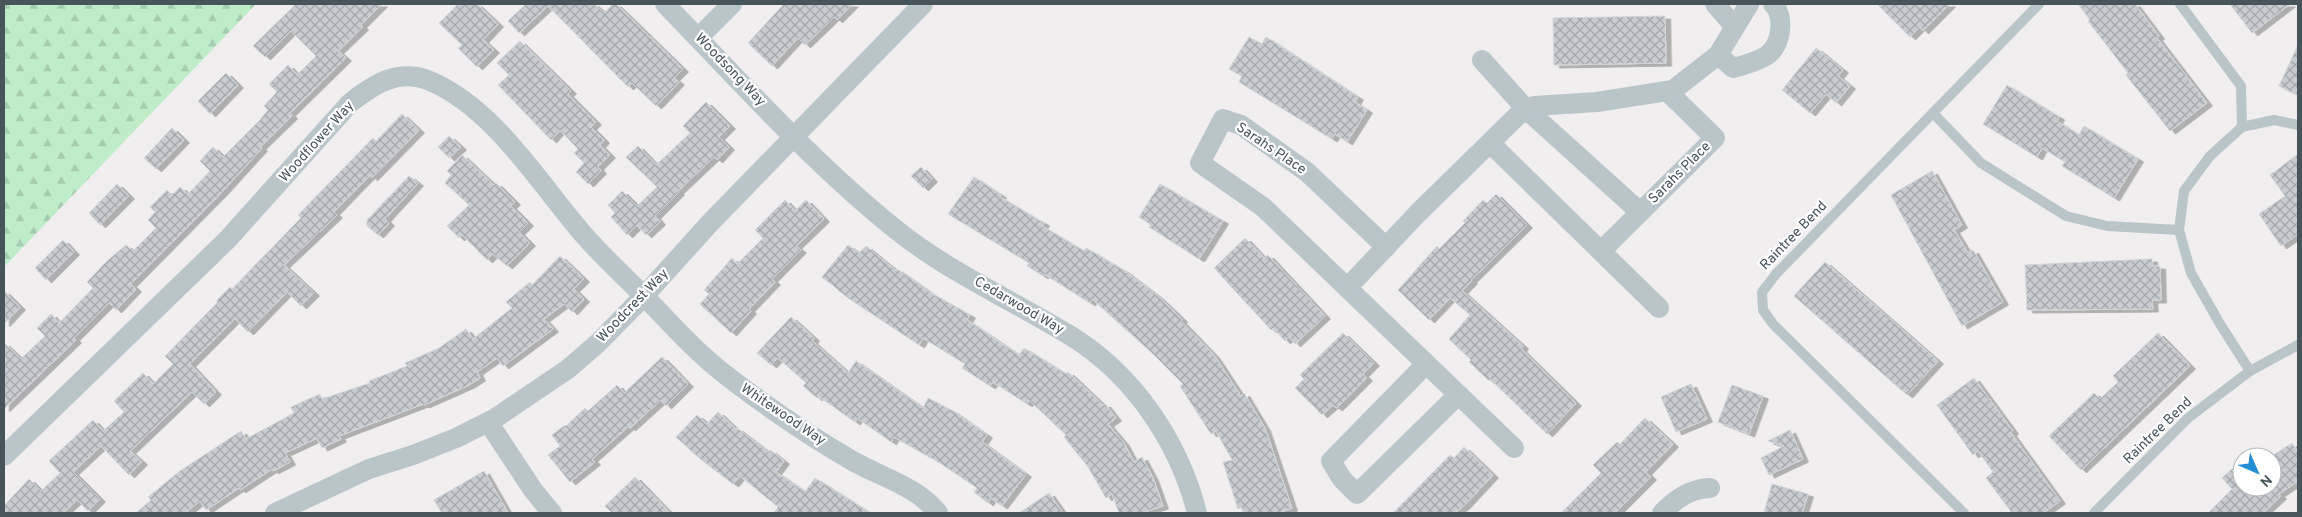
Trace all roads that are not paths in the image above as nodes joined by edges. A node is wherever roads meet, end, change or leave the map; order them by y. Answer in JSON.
{"nodes":[{"id":1,"x":665,"y":4,"type":"edge"},
{"id":2,"x":732,"y":4,"type":"edge"},
{"id":3,"x":923,"y":4,"type":"edge"},
{"id":4,"x":1715,"y":4,"type":"edge"},
{"id":5,"x":1749,"y":4,"type":"edge"},
{"id":6,"x":1773,"y":4,"type":"edge"},
{"id":7,"x":2039,"y":4,"type":"edge"},
{"id":8,"x":2180,"y":4,"type":"edge"},
{"id":9,"x":1734,"y":26,"type":"junction"},
{"id":10,"x":698,"y":38,"type":"junction"},
{"id":11,"x":1718,"y":55,"type":"junction"},
{"id":12,"x":1482,"y":60,"type":"dead end"},
{"id":13,"x":1667,"y":91,"type":"junction"},
{"id":14,"x":1527,"y":110,"type":"junction"},
{"id":15,"x":1933,"y":113,"type":"junction"},
{"id":16,"x":2298,"y":126,"type":"edge"},
{"id":17,"x":2242,"y":127,"type":"junction"},
{"id":18,"x":794,"y":136,"type":"junction"},
{"id":19,"x":1490,"y":143,"type":"junction"},
{"id":20,"x":1640,"y":212,"type":"junction"},
{"id":21,"x":2179,"y":230,"type":"junction"},
{"id":22,"x":1386,"y":247,"type":"junction"},
{"id":23,"x":1601,"y":251,"type":"junction"},
{"id":24,"x":1347,"y":288,"type":"junction"},
{"id":25,"x":644,"y":296,"type":"junction"},
{"id":26,"x":1659,"y":308,"type":"dead end"},
{"id":27,"x":2298,"y":345,"type":"edge"},
{"id":28,"x":1426,"y":364,"type":"junction"},
{"id":29,"x":2250,"y":371,"type":"junction"},
{"id":30,"x":1458,"y":395,"type":"junction"},
{"id":31,"x":488,"y":422,"type":"junction"},
{"id":32,"x":1514,"y":448,"type":"dead end"},
{"id":33,"x":4,"y":456,"type":"edge"},
{"id":34,"x":1710,"y":488,"type":"dead end"},
{"id":35,"x":309,"y":506,"type":"edge"},
{"id":36,"x":276,"y":513,"type":"edge"},
{"id":37,"x":552,"y":513,"type":"edge"},
{"id":38,"x":938,"y":513,"type":"edge"},
{"id":39,"x":1197,"y":513,"type":"edge"},
{"id":40,"x":1662,"y":513,"type":"edge"},
{"id":41,"x":1964,"y":513,"type":"edge"},
{"id":42,"x":2094,"y":513,"type":"edge"}],
"edges":[{"from":1,"to":10,"type":"street","name":"Woodsong Way"},
{"from":2,"to":10,"type":"street"},
{"from":3,"to":18,"type":"street","name":"Woodcrest Way"},
{"from":4,"to":9,"type":"street"},
{"from":5,"to":9,"type":"street"},
{"from":6,"to":11,"type":"street"},
{"from":7,"to":15,"type":"lane","name":"Raintree Bend"},
{"from":8,"to":17,"type":"lane"},
{"from":9,"to":11,"type":"street"},
{"from":10,"to":18,"type":"street","name":"Woodsong Way"},
{"from":11,"to":13,"type":"street"},
{"from":12,"to":14,"type":"street","name":"Sarahs Place"},
{"from":13,"to":14,"type":"street"},
{"from":13,"to":20,"type":"street","name":"Sarahs Place"},
{"from":14,"to":19,"type":"street"},
{"from":14,"to":20,"type":"street","name":"Sarahs Place"},
{"from":15,"to":21,"type":"lane"},
{"from":15,"to":41,"type":"lane","name":"Raintree Bend"},
{"from":16,"to":17,"type":"lane"},
{"from":17,"to":21,"type":"lane"},
{"from":18,"to":25,"type":"street","name":"Woodcrest Way"},
{"from":18,"to":39,"type":"street","name":"Cedarwood Way"},
{"from":19,"to":22,"type":"street"},
{"from":19,"to":23,"type":"street"},
{"from":20,"to":23,"type":"street","name":"Sarahs Place"},
{"from":21,"to":29,"type":"lane"},
{"from":22,"to":24,"type":"street"},
{"from":22,"to":24,"type":"street","name":"Sarahs Place"},
{"from":23,"to":26,"type":"street"},
{"from":24,"to":28,"type":"street","name":"Sarahs Place"},
{"from":25,"to":31,"type":"street","name":"Woodcrest Way"},
{"from":25,"to":33,"type":"street","name":"Woodflower Way"},
{"from":25,"to":38,"type":"street","name":"Whitewood Way"},
{"from":27,"to":29,"type":"lane","name":"Raintree Bend"},
{"from":28,"to":30,"type":"street","name":"Sarahs Place"},
{"from":28,"to":30,"type":"street"},
{"from":29,"to":42,"type":"lane","name":"Raintree Bend"},
{"from":30,"to":32,"type":"street","name":"Sarahs Place"},
{"from":31,"to":35,"type":"street","name":"Woodcrest Way"},
{"from":31,"to":37,"type":"street"},
{"from":34,"to":40,"type":"street"},
{"from":35,"to":36,"type":"street","name":"Woodcrest Way"}]}
